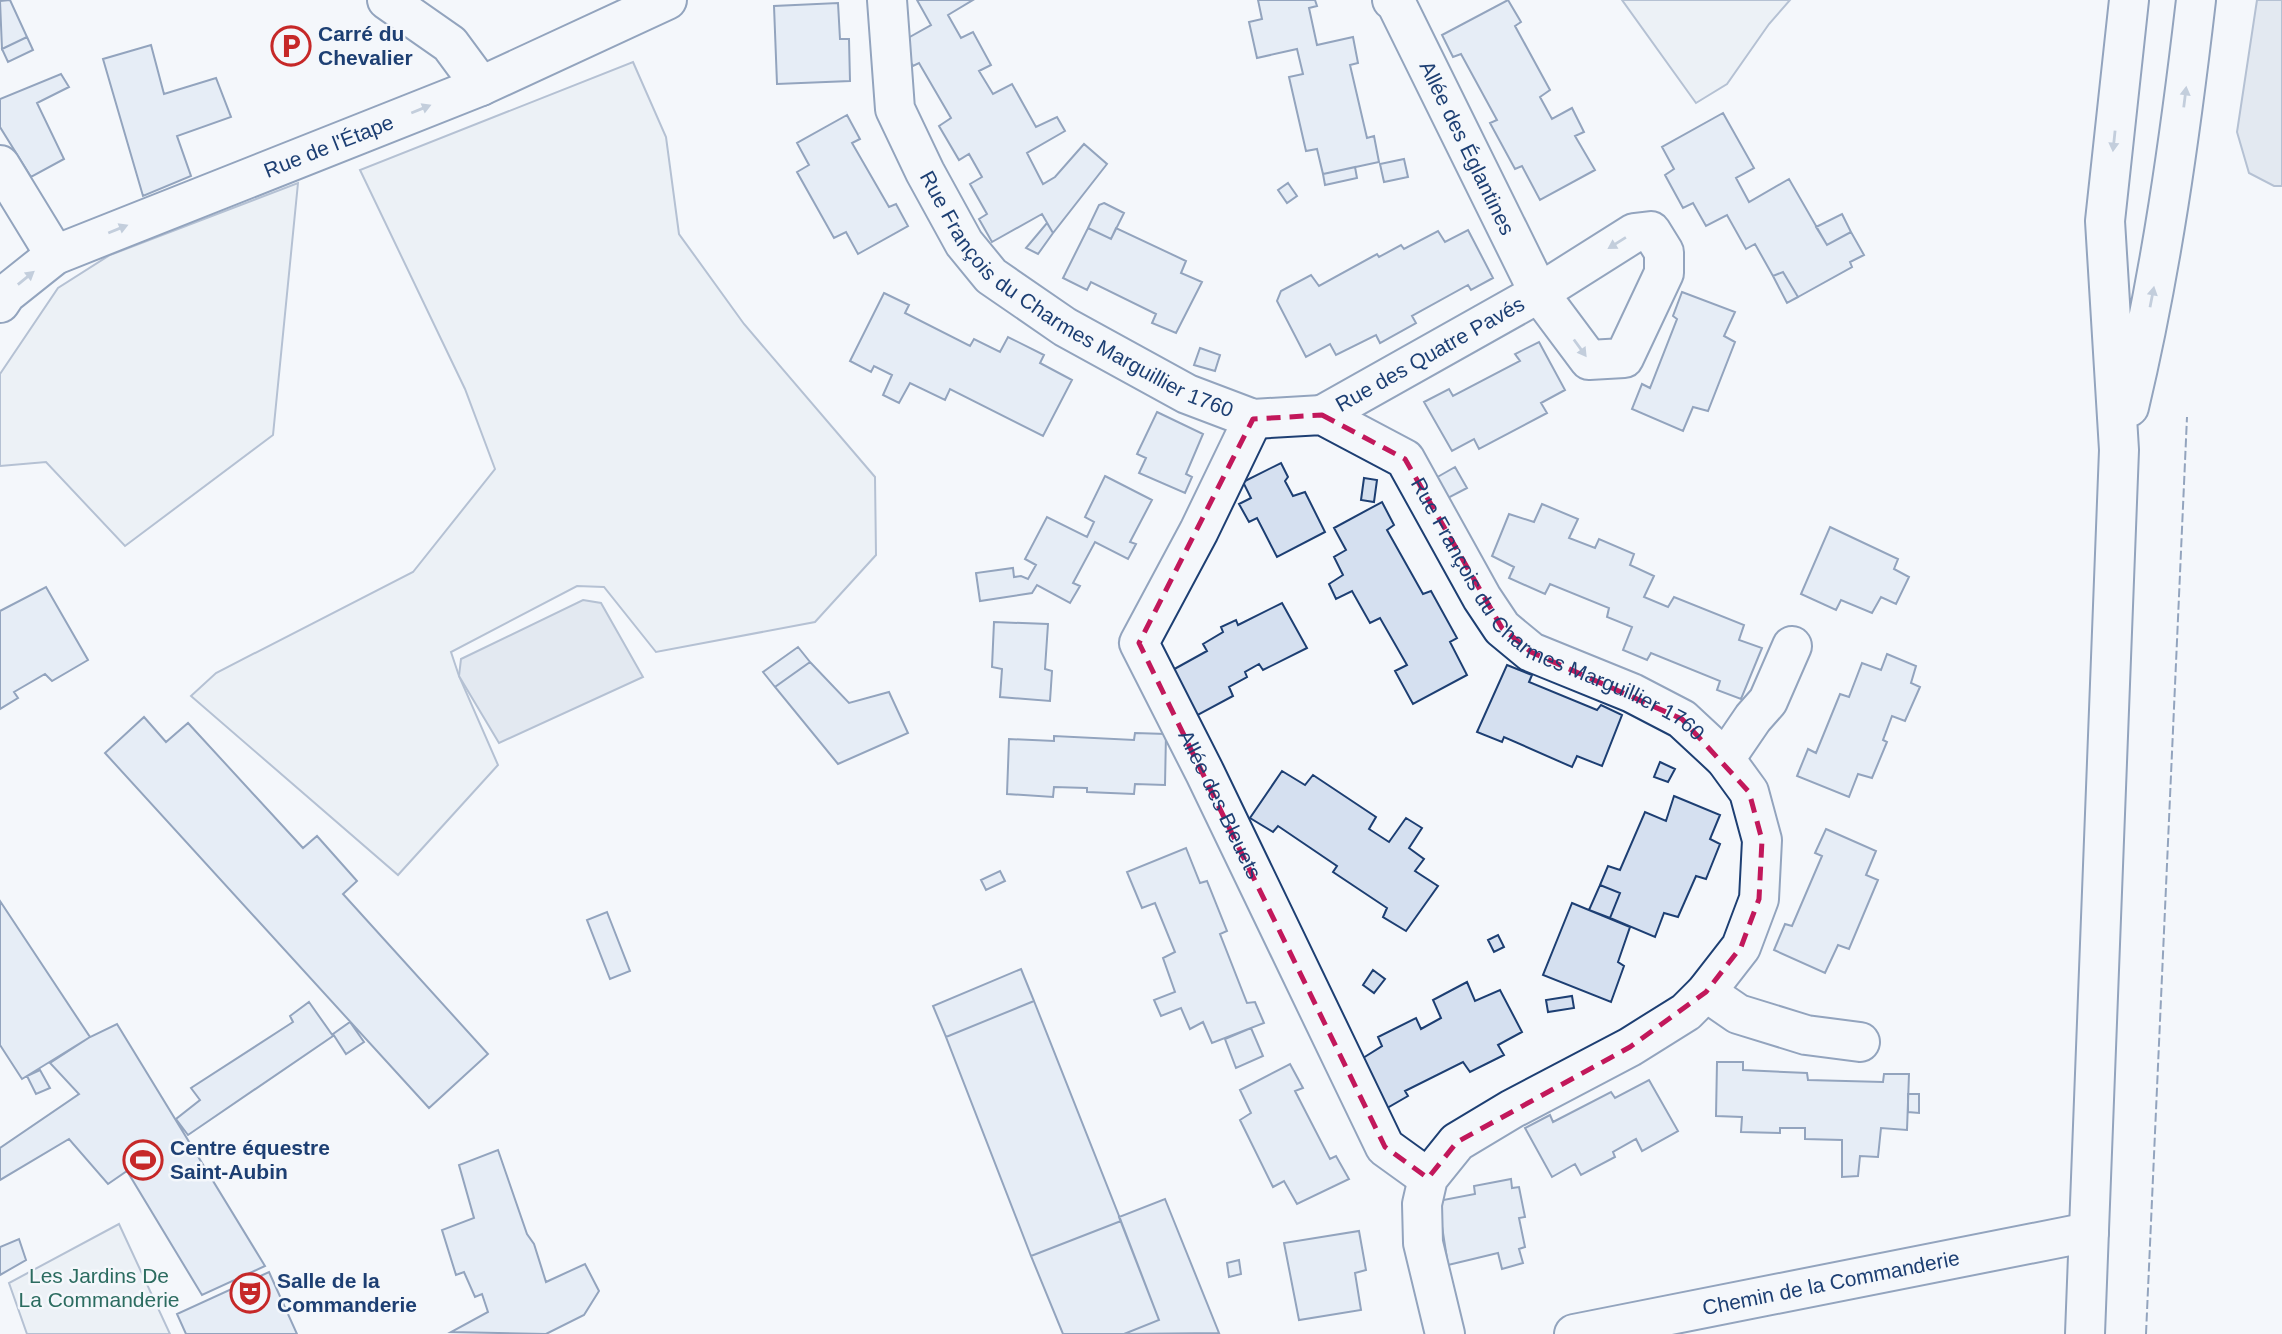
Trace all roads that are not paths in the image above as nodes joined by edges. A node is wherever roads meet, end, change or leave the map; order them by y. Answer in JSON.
{"nodes":[{"id":1,"x":387,"y":0,"type":"edge"},
{"id":2,"x":667,"y":0,"type":"edge"},
{"id":3,"x":887,"y":0,"type":"edge"},
{"id":4,"x":2129,"y":0,"type":"edge"},
{"id":5,"x":2196,"y":0,"type":"edge"},
{"id":6,"x":1400,"y":1,"type":"edge"},
{"id":7,"x":481,"y":86,"type":"junction"},
{"id":8,"x":0,"y":165,"type":"edge"},
{"id":9,"x":55,"y":255,"type":"junction"},
{"id":10,"x":1539,"y":293,"type":"joint"},
{"id":11,"x":0,"y":303,"type":"edge"},
{"id":12,"x":1322,"y":415,"type":"junction"},
{"id":13,"x":1253,"y":419,"type":"junction"},
{"id":14,"x":2119,"y":450,"type":"junction"},
{"id":15,"x":1792,"y":646,"type":"dead end"},
{"id":16,"x":1725,"y":759,"type":"junction"},
{"id":17,"x":1706,"y":992,"type":"junction"},
{"id":18,"x":1860,"y":1042,"type":"dead end"},
{"id":19,"x":1428,"y":1178,"type":"junction"},
{"id":20,"x":2089,"y":1232,"type":"junction"},
{"id":21,"x":1445,"y":1334,"type":"edge"},
{"id":22,"x":1574,"y":1334,"type":"edge"},
{"id":23,"x":2085,"y":1334,"type":"edge"}],
"edges":[{"from":1,"to":7,"type":"street"},
{"from":2,"to":7,"type":"street","name":"Rue de l'Étape"},
{"from":3,"to":13,"type":"street","name":"Rue François du Charmes Marguillier 1760"},
{"from":4,"to":14,"type":"street","one_way":true},
{"from":14,"to":5,"type":"street","one_way":true},
{"from":6,"to":10,"type":"street","name":"Allée des Églantines"},
{"from":9,"to":7,"type":"street","name":"Rue de l'Étape","one_way":true},
{"from":8,"to":9,"type":"street"},
{"from":11,"to":9,"type":"street","name":"Rue de l'Étape","one_way":true},
{"from":10,"to":12,"type":"street","name":"Rue des Quatre Pavés"},
{"from":12,"to":13,"type":"street","name":"Rue François du Charmes Marguillier 1760"},
{"from":12,"to":16,"type":"street","name":"Rue François du Charmes Marguillier 1760"},
{"from":13,"to":19,"type":"street","name":"Allée des Bleuets"},
{"from":14,"to":20,"type":"street"},
{"from":15,"to":16,"type":"street"},
{"from":16,"to":17,"type":"street","name":"Rue François du Charmes Marguillier 1760"},
{"from":17,"to":18,"type":"street"},
{"from":17,"to":19,"type":"street","name":"Rue François du Charmes Marguillier 1760"},
{"from":19,"to":21,"type":"street","name":"Rue François du Charmes Marguillier 1760"},
{"from":20,"to":22,"type":"street","name":"Chemin de la Commanderie"},
{"from":20,"to":23,"type":"street"}]}
